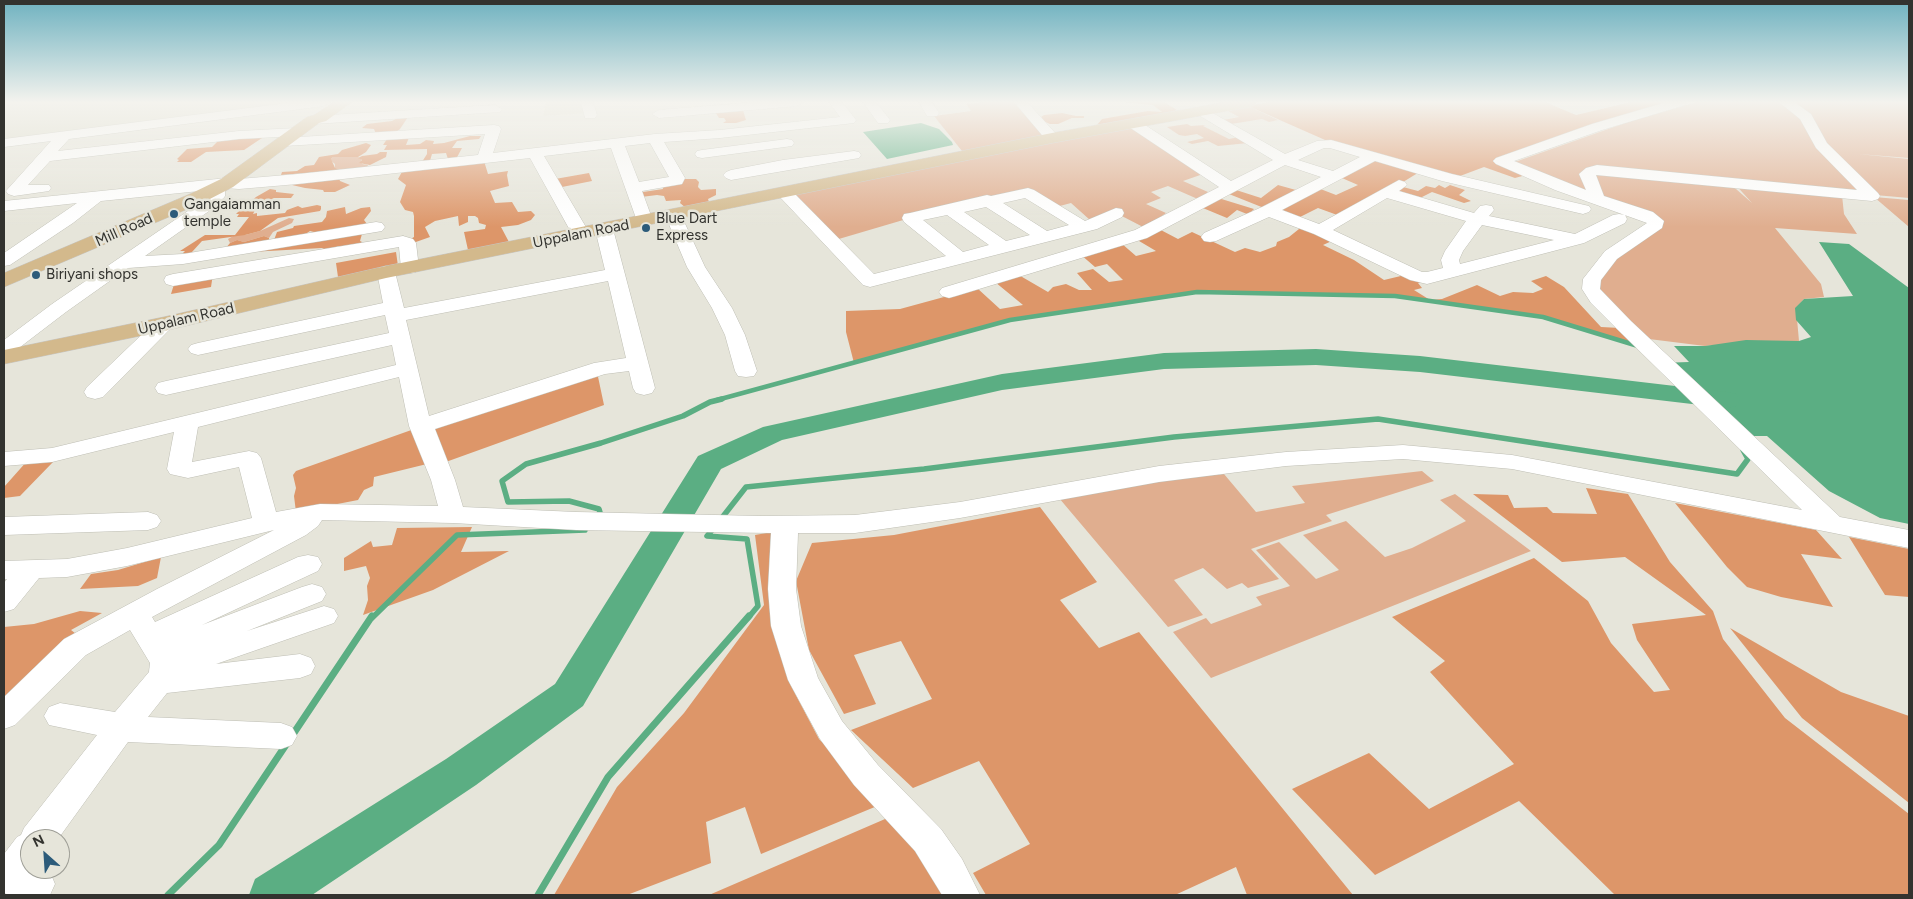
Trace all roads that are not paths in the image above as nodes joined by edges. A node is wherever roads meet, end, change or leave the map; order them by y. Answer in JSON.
{"nodes":[{"id":1,"x":57,"y":144,"type":"edge"},
{"id":2,"x":163,"y":144,"type":"edge"},
{"id":3,"x":281,"y":144,"type":"edge"},
{"id":4,"x":489,"y":144,"type":"edge"},
{"id":5,"x":609,"y":144,"type":"edge"},
{"id":6,"x":617,"y":144,"type":"edge"},
{"id":7,"x":659,"y":144,"type":"edge"},
{"id":8,"x":779,"y":144,"type":"edge"},
{"id":9,"x":846,"y":144,"type":"joint"},
{"id":10,"x":1023,"y":144,"type":"edge"},
{"id":11,"x":1164,"y":144,"type":"edge"},
{"id":12,"x":1257,"y":144,"type":"edge"},
{"id":13,"x":1324,"y":144,"type":"edge"},
{"id":14,"x":1329,"y":144,"type":"edge"},
{"id":15,"x":1549,"y":144,"type":"edge"},
{"id":16,"x":1820,"y":144,"type":"edge"},
{"id":17,"x":535,"y":153,"type":"junction"},
{"id":18,"x":702,"y":154,"type":"dead end"},
{"id":19,"x":1372,"y":157,"type":"junction"},
{"id":20,"x":44,"y":158,"type":"junction"},
{"id":21,"x":484,"y":160,"type":"junction"},
{"id":22,"x":1284,"y":160,"type":"junction"},
{"id":23,"x":246,"y":168,"type":"junction"},
{"id":24,"x":731,"y":168,"type":"dead end"},
{"id":25,"x":1422,"y":171,"type":"junction"},
{"id":26,"x":868,"y":176,"type":"junction"},
{"id":27,"x":1332,"y":176,"type":"junction"},
{"id":28,"x":222,"y":185,"type":"junction"},
{"id":29,"x":1230,"y":187,"type":"junction"},
{"id":30,"x":632,"y":188,"type":"junction"},
{"id":31,"x":1504,"y":190,"type":"junction"},
{"id":32,"x":784,"y":192,"type":"junction"},
{"id":33,"x":1387,"y":193,"type":"junction"},
{"id":34,"x":97,"y":196,"type":"junction"},
{"id":35,"x":987,"y":200,"type":"junction"},
{"id":36,"x":1598,"y":200,"type":"junction"},
{"id":37,"x":7,"y":208,"type":"edge"},
{"id":38,"x":949,"y":209,"type":"junction"},
{"id":39,"x":1268,"y":210,"type":"junction"},
{"id":40,"x":1116,"y":213,"type":"dead end"},
{"id":41,"x":1483,"y":214,"type":"junction"},
{"id":42,"x":673,"y":215,"type":"junction"},
{"id":43,"x":1619,"y":220,"type":"junction"},
{"id":44,"x":645,"y":221,"type":"junction"},
{"id":45,"x":1087,"y":226,"type":"junction"},
{"id":46,"x":376,"y":227,"type":"dead end"},
{"id":47,"x":1650,"y":228,"type":"junction"},
{"id":48,"x":604,"y":229,"type":"junction"},
{"id":49,"x":1320,"y":230,"type":"junction"},
{"id":50,"x":581,"y":234,"type":"junction"},
{"id":51,"x":1585,"y":236,"type":"junction"},
{"id":52,"x":1044,"y":237,"type":"junction"},
{"id":53,"x":1210,"y":237,"type":"dead end"},
{"id":54,"x":1119,"y":241,"type":"junction"},
{"id":55,"x":1003,"y":248,"type":"junction"},
{"id":56,"x":959,"y":258,"type":"junction"},
{"id":57,"x":4,"y":261,"type":"edge"},
{"id":58,"x":124,"y":263,"type":"junction"},
{"id":59,"x":410,"y":268,"type":"junction"},
{"id":60,"x":1453,"y":270,"type":"junction"},
{"id":61,"x":386,"y":272,"type":"junction"},
{"id":62,"x":616,"y":274,"type":"junction"},
{"id":63,"x":173,"y":280,"type":"dead end"},
{"id":64,"x":4,"y":281,"type":"edge"},
{"id":65,"x":948,"y":292,"type":"dead end"},
{"id":66,"x":393,"y":312,"type":"junction"},
{"id":67,"x":164,"y":324,"type":"junction"},
{"id":68,"x":400,"y":337,"type":"junction"},
{"id":69,"x":198,"y":349,"type":"dead end"},
{"id":70,"x":4,"y":350,"type":"edge"},
{"id":71,"x":4,"y":357,"type":"edge"},
{"id":72,"x":638,"y":363,"type":"junction"},
{"id":73,"x":407,"y":369,"type":"junction"},
{"id":74,"x":746,"y":371,"type":"dead end"},
{"id":75,"x":166,"y":388,"type":"dead end"},
{"id":76,"x":644,"y":388,"type":"dead end"},
{"id":77,"x":95,"y":392,"type":"dead end"},
{"id":78,"x":187,"y":423,"type":"junction"},
{"id":79,"x":421,"y":426,"type":"junction"},
{"id":80,"x":4,"y":459,"type":"edge"},
{"id":81,"x":320,"y":512,"type":"junction"},
{"id":82,"x":453,"y":515,"type":"junction"},
{"id":83,"x":148,"y":521,"type":"dead end"},
{"id":84,"x":1831,"y":523,"type":"junction"},
{"id":85,"x":266,"y":524,"type":"junction"},
{"id":86,"x":773,"y":525,"type":"junction"},
{"id":87,"x":4,"y":526,"type":"edge"},
{"id":88,"x":1909,"y":539,"type":"edge"},
{"id":89,"x":308,"y":564,"type":"dead end"},
{"id":90,"x":17,"y":569,"type":"edge"},
{"id":91,"x":4,"y":602,"type":"edge"},
{"id":92,"x":318,"y":605,"type":"dead end"},
{"id":93,"x":154,"y":651,"type":"junction"},
{"id":94,"x":300,"y":666,"type":"dead end"},
{"id":95,"x":4,"y":716,"type":"edge"},
{"id":96,"x":60,"y":716,"type":"dead end"},
{"id":97,"x":121,"y":727,"type":"junction"},
{"id":98,"x":281,"y":736,"type":"dead end"},
{"id":99,"x":44,"y":829,"type":"edge"},
{"id":100,"x":20,"y":862,"type":"edge"},
{"id":101,"x":28,"y":895,"type":"edge"},
{"id":102,"x":961,"y":895,"type":"edge"}],
"edges":[{"from":1,"to":20,"type":"street"},
{"from":2,"to":20,"type":"street"},
{"from":3,"to":23,"type":"main road","name":"Mill Road"},
{"from":4,"to":21,"type":"street"},
{"from":5,"to":17,"type":"street"},
{"from":6,"to":30,"type":"street"},
{"from":7,"to":30,"type":"street"},
{"from":8,"to":18,"type":"street"},
{"from":9,"to":24,"type":"street"},
{"from":9,"to":26,"type":"street"},
{"from":10,"to":26,"type":"main road","name":"Uppalam Road"},
{"from":11,"to":29,"type":"street"},
{"from":12,"to":22,"type":"street"},
{"from":13,"to":22,"type":"street"},
{"from":14,"to":19,"type":"street"},
{"from":15,"to":36,"type":"street"},
{"from":16,"to":36,"type":"street"},
{"from":17,"to":21,"type":"street"},
{"from":17,"to":50,"type":"street"},
{"from":19,"to":25,"type":"street"},
{"from":19,"to":27,"type":"street"},
{"from":20,"to":23,"type":"street"},
{"from":21,"to":28,"type":"street"},
{"from":22,"to":27,"type":"street"},
{"from":22,"to":29,"type":"street"},
{"from":23,"to":28,"type":"main road","name":"Mill Road"},
{"from":25,"to":31,"type":"street"},
{"from":25,"to":33,"type":"street"},
{"from":26,"to":32,"type":"main road","name":"Uppalam Road"},
{"from":27,"to":39,"type":"street"},
{"from":28,"to":34,"type":"street"},
{"from":28,"to":58,"type":"street"},
{"from":28,"to":64,"type":"main road","name":"Mill Road"},
{"from":29,"to":54,"type":"street"},
{"from":30,"to":44,"type":"street"},
{"from":31,"to":41,"type":"street"},
{"from":31,"to":43,"type":"street"},
{"from":32,"to":42,"type":"main road","name":"Uppalam Road"},
{"from":32,"to":56,"type":"street"},
{"from":33,"to":41,"type":"street"},
{"from":33,"to":49,"type":"street"},
{"from":34,"to":37,"type":"street"},
{"from":34,"to":57,"type":"street"},
{"from":35,"to":38,"type":"street"},
{"from":35,"to":45,"type":"street"},
{"from":35,"to":52,"type":"street"},
{"from":36,"to":47,"type":"street"},
{"from":38,"to":55,"type":"street"},
{"from":38,"to":56,"type":"street"},
{"from":39,"to":49,"type":"street"},
{"from":39,"to":53,"type":"street"},
{"from":40,"to":45,"type":"street"},
{"from":41,"to":51,"type":"street"},
{"from":41,"to":60,"type":"street"},
{"from":42,"to":44,"type":"main road","name":"Uppalam Road"},
{"from":42,"to":74,"type":"street"},
{"from":43,"to":47,"type":"street"},
{"from":43,"to":51,"type":"street"},
{"from":44,"to":48,"type":"main road","name":"Uppalam Road"},
{"from":45,"to":52,"type":"street"},
{"from":45,"to":54,"type":"street"},
{"from":46,"to":58,"type":"street"},
{"from":47,"to":84,"type":"street"},
{"from":48,"to":50,"type":"main road","name":"Uppalam Road"},
{"from":48,"to":62,"type":"street"},
{"from":49,"to":60,"type":"street"},
{"from":50,"to":59,"type":"main road","name":"Uppalam Road"},
{"from":51,"to":60,"type":"street"},
{"from":52,"to":55,"type":"street"},
{"from":54,"to":65,"type":"street"},
{"from":55,"to":56,"type":"street"},
{"from":58,"to":70,"type":"street"},
{"from":59,"to":61,"type":"main road","name":"Uppalam Road"},
{"from":59,"to":63,"type":"street"},
{"from":61,"to":66,"type":"street"},
{"from":61,"to":67,"type":"main road","name":"Uppalam Road"},
{"from":62,"to":66,"type":"street"},
{"from":62,"to":72,"type":"street"},
{"from":66,"to":68,"type":"street"},
{"from":66,"to":69,"type":"street"},
{"from":67,"to":71,"type":"main road","name":"Uppalam Road"},
{"from":67,"to":77,"type":"street"},
{"from":68,"to":73,"type":"street"},
{"from":68,"to":75,"type":"street"},
{"from":72,"to":76,"type":"street"},
{"from":72,"to":79,"type":"street"},
{"from":73,"to":78,"type":"street"},
{"from":73,"to":79,"type":"street"},
{"from":78,"to":80,"type":"street"},
{"from":78,"to":85,"type":"street"},
{"from":79,"to":82,"type":"street"},
{"from":81,"to":82,"type":"street"},
{"from":81,"to":85,"type":"street"},
{"from":81,"to":93,"type":"street"},
{"from":82,"to":86,"type":"street"},
{"from":83,"to":87,"type":"street"},
{"from":84,"to":86,"type":"street"},
{"from":84,"to":88,"type":"street"},
{"from":85,"to":90,"type":"street"},
{"from":86,"to":102,"type":"street"},
{"from":89,"to":93,"type":"street"},
{"from":90,"to":91,"type":"street"},
{"from":92,"to":93,"type":"street"},
{"from":93,"to":94,"type":"street"},
{"from":93,"to":95,"type":"street"},
{"from":93,"to":97,"type":"street"},
{"from":96,"to":97,"type":"street"},
{"from":97,"to":98,"type":"street"},
{"from":97,"to":99,"type":"street"},
{"from":100,"to":101,"type":"street"}]}
